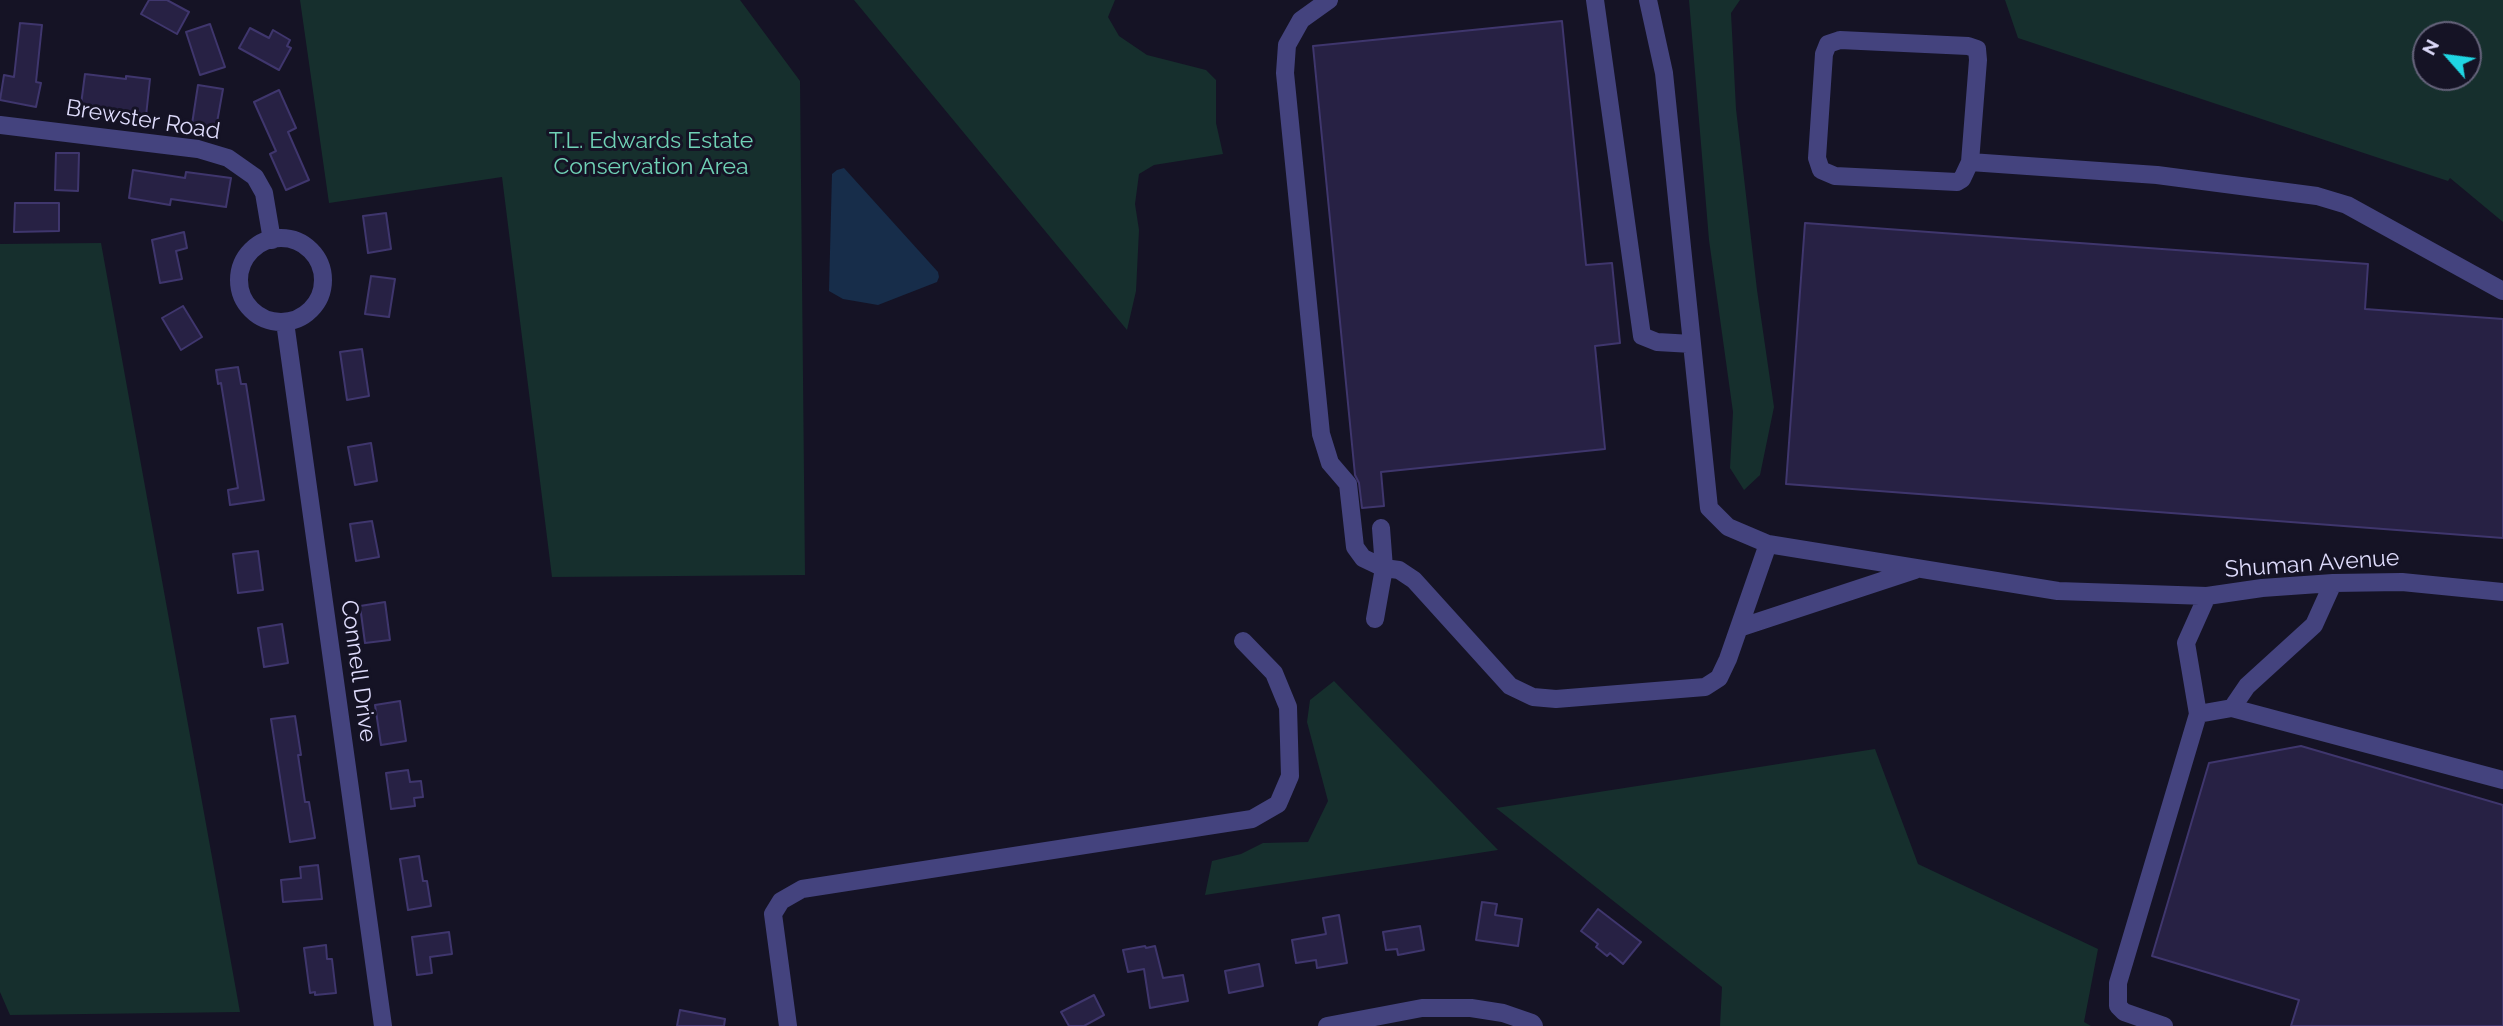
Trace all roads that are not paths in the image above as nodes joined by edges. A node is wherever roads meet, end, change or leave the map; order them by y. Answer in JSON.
{"nodes":[{"id":1,"x":1329,"y":0,"type":"edge"},
{"id":2,"x":1595,"y":0,"type":"edge"},
{"id":3,"x":1648,"y":0,"type":"edge"},
{"id":4,"x":0,"y":125,"type":"edge"},
{"id":5,"x":1970,"y":162,"type":"junction"},
{"id":6,"x":272,"y":240,"type":"junction"},
{"id":7,"x":2503,"y":291,"type":"edge"},
{"id":8,"x":285,"y":322,"type":"junction"},
{"id":9,"x":1692,"y":344,"type":"junction"},
{"id":10,"x":1381,"y":528,"type":"dead end"},
{"id":11,"x":1768,"y":544,"type":"junction"},
{"id":12,"x":1384,"y":568,"type":"junction"},
{"id":13,"x":1918,"y":569,"type":"junction"},
{"id":14,"x":2333,"y":583,"type":"junction"},
{"id":15,"x":2503,"y":592,"type":"edge"},
{"id":16,"x":2207,"y":596,"type":"junction"},
{"id":17,"x":1375,"y":619,"type":"dead end"},
{"id":18,"x":1739,"y":628,"type":"junction"},
{"id":19,"x":1243,"y":641,"type":"dead end"},
{"id":20,"x":2232,"y":708,"type":"junction"},
{"id":21,"x":2198,"y":714,"type":"junction"},
{"id":22,"x":2503,"y":780,"type":"edge"},
{"id":23,"x":383,"y":1026,"type":"edge"},
{"id":24,"x":788,"y":1026,"type":"edge"},
{"id":25,"x":1327,"y":1026,"type":"edge"},
{"id":26,"x":1534,"y":1026,"type":"edge"},
{"id":27,"x":2164,"y":1026,"type":"edge"}],
"edges":[{"from":1,"to":12,"type":"street"},
{"from":2,"to":9,"type":"street"},
{"from":3,"to":9,"type":"street","name":"Shuman Avenue"},
{"from":4,"to":6,"type":"street","name":"Brewster Road"},
{"from":5,"to":5,"type":"street"},
{"from":5,"to":7,"type":"street"},
{"from":6,"to":8,"type":"street"},
{"from":6,"to":8,"type":"street"},
{"from":8,"to":23,"type":"street","name":"Connell Drive"},
{"from":9,"to":11,"type":"street","name":"Shuman Avenue"},
{"from":10,"to":12,"type":"street"},
{"from":11,"to":13,"type":"street","name":"Shuman Avenue"},
{"from":11,"to":18,"type":"street"},
{"from":12,"to":17,"type":"street"},
{"from":12,"to":18,"type":"street"},
{"from":13,"to":16,"type":"street","name":"Shuman Avenue"},
{"from":13,"to":18,"type":"street"},
{"from":14,"to":15,"type":"street","name":"Shuman Avenue"},
{"from":14,"to":16,"type":"street","name":"Shuman Avenue"},
{"from":14,"to":20,"type":"street"},
{"from":16,"to":21,"type":"street"},
{"from":19,"to":24,"type":"street"},
{"from":20,"to":21,"type":"street"},
{"from":20,"to":22,"type":"street"},
{"from":21,"to":27,"type":"street"},
{"from":25,"to":26,"type":"street"}]}
